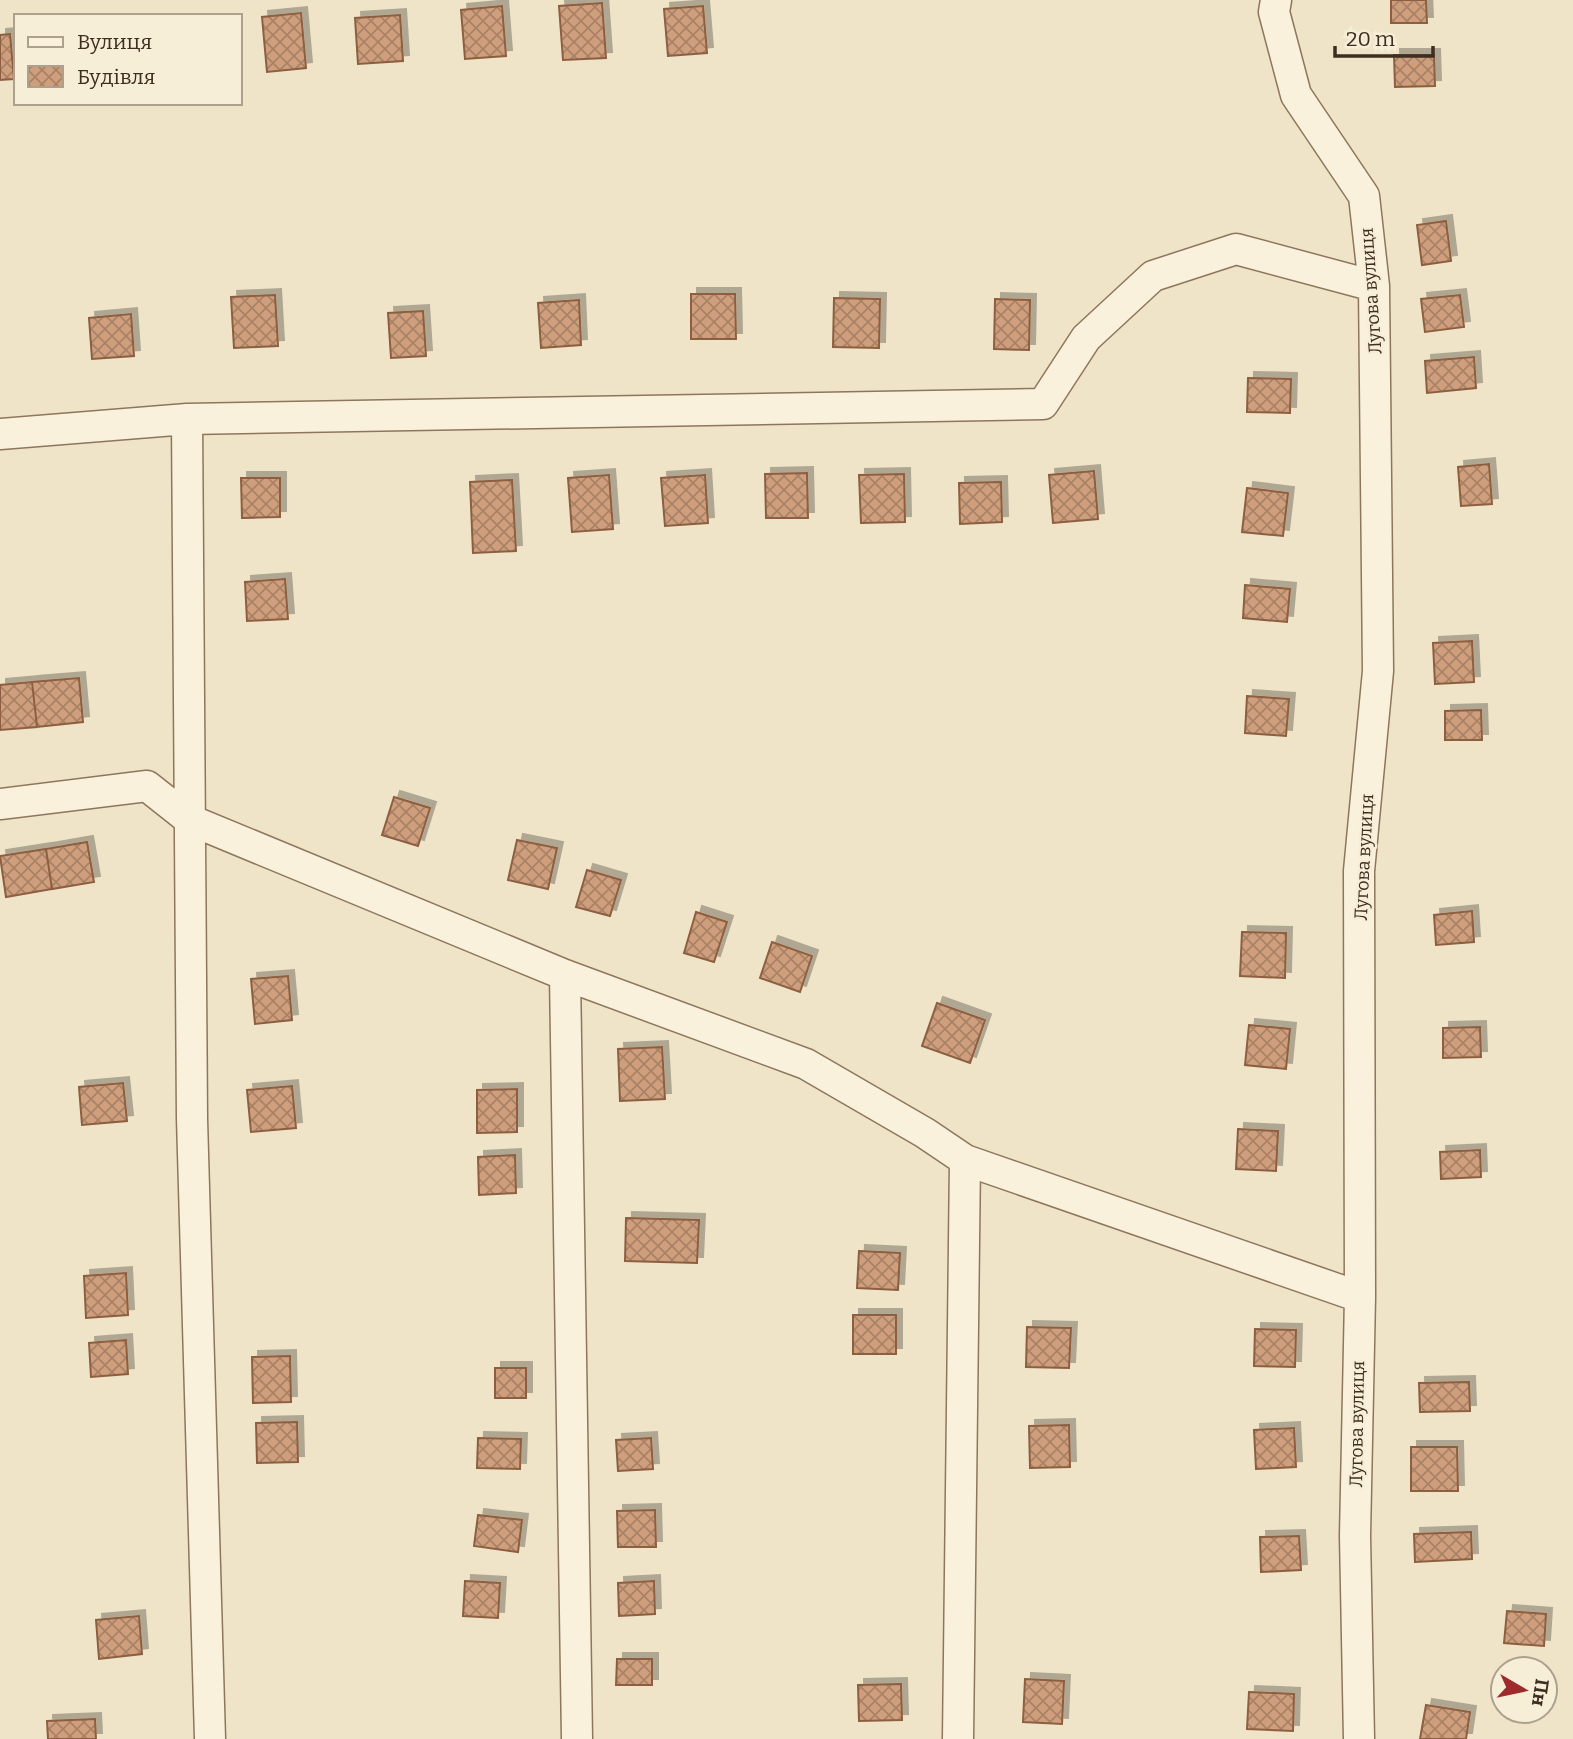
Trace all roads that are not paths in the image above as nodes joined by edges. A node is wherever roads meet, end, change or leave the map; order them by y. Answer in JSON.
{"nodes":[{"id":1,"x":1276,"y":0,"type":"edge"},
{"id":2,"x":1374,"y":286,"type":"junction"},
{"id":3,"x":187,"y":419,"type":"junction"},
{"id":4,"x":0,"y":434,"type":"edge"},
{"id":5,"x":0,"y":804,"type":"edge"},
{"id":6,"x":190,"y":820,"type":"junction"},
{"id":7,"x":565,"y":975,"type":"junction"},
{"id":8,"x":965,"y":1160,"type":"junction"},
{"id":9,"x":1360,"y":1297,"type":"junction"},
{"id":10,"x":210,"y":1739,"type":"edge"},
{"id":11,"x":577,"y":1739,"type":"edge"},
{"id":12,"x":958,"y":1739,"type":"edge"},
{"id":13,"x":1359,"y":1739,"type":"edge"}],
"edges":[{"from":1,"to":2,"type":"street","name":"Лугова вулиця"},
{"from":2,"to":3,"type":"street"},
{"from":2,"to":9,"type":"street","name":"Лугова вулиця"},
{"from":3,"to":4,"type":"street"},
{"from":3,"to":6,"type":"street"},
{"from":5,"to":6,"type":"street"},
{"from":6,"to":7,"type":"street"},
{"from":6,"to":10,"type":"street"},
{"from":7,"to":8,"type":"street"},
{"from":7,"to":11,"type":"street"},
{"from":8,"to":9,"type":"street"},
{"from":8,"to":12,"type":"street"},
{"from":9,"to":13,"type":"street","name":"Лугова вулиця"}]}
